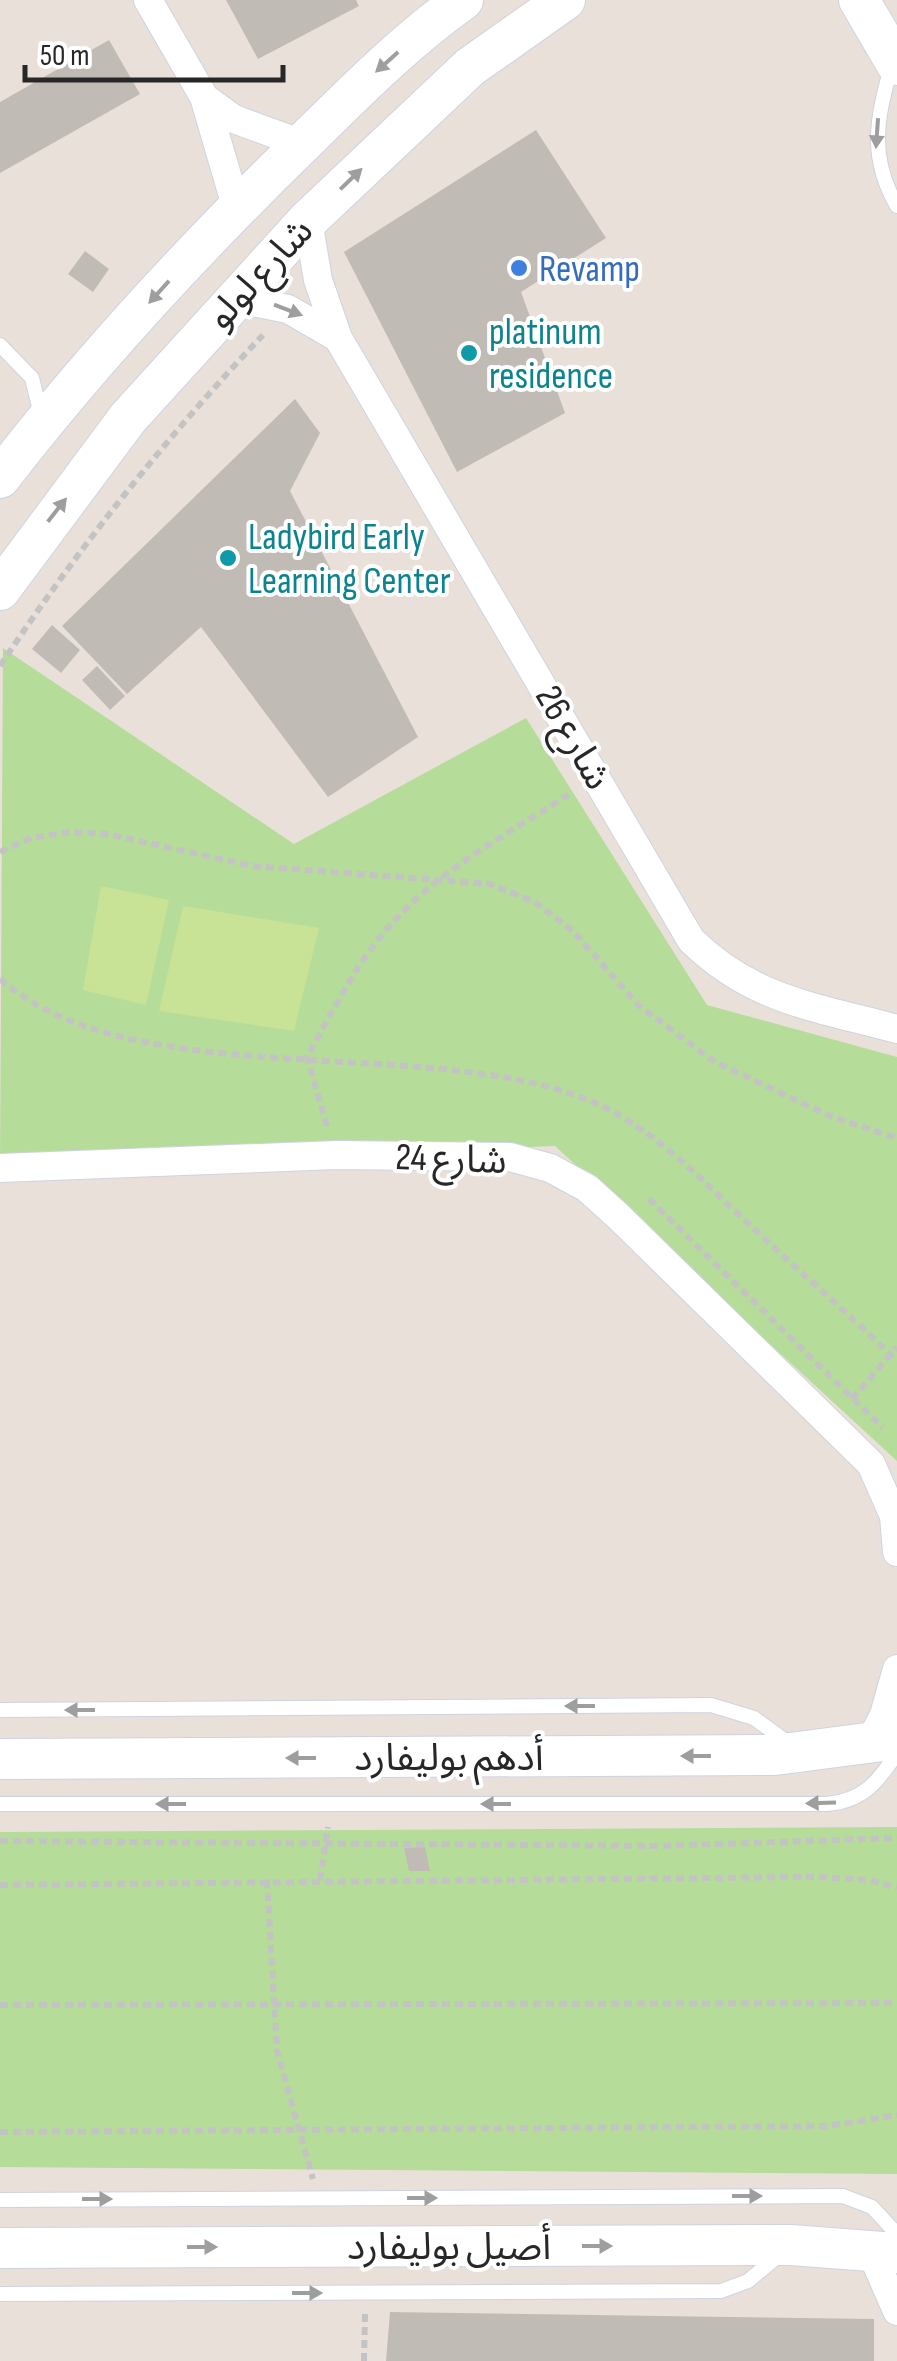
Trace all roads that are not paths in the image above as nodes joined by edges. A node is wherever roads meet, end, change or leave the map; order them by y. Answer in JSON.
{"nodes":[{"id":1,"x":148,"y":0,"type":"edge"},
{"id":2,"x":463,"y":0,"type":"edge"},
{"id":3,"x":564,"y":0,"type":"edge"},
{"id":4,"x":859,"y":0,"type":"edge"},
{"id":5,"x":895,"y":62,"type":"edge"},
{"id":6,"x":204,"y":96,"type":"junction"},
{"id":7,"x":302,"y":144,"type":"junction"},
{"id":8,"x":236,"y":206,"type":"junction"},
{"id":9,"x":897,"y":206,"type":"edge"},
{"id":10,"x":308,"y":220,"type":"junction"},
{"id":11,"x":233,"y":298,"type":"junction"},
{"id":12,"x":338,"y":338,"type":"junction"},
{"id":13,"x":0,"y":345,"type":"edge"},
{"id":14,"x":42,"y":425,"type":"junction"},
{"id":15,"x":0,"y":478,"type":"edge"},
{"id":16,"x":0,"y":590,"type":"edge"},
{"id":17,"x":897,"y":1029,"type":"edge"},
{"id":18,"x":0,"y":1168,"type":"edge"},
{"id":19,"x":897,"y":1552,"type":"edge"},
{"id":20,"x":897,"y":1669,"type":"edge"},
{"id":21,"x":0,"y":1710,"type":"edge"},
{"id":22,"x":887,"y":1746,"type":"edge"},
{"id":23,"x":804,"y":1754,"type":"junction"},
{"id":24,"x":0,"y":1760,"type":"edge"},
{"id":25,"x":0,"y":1804,"type":"edge"},
{"id":26,"x":0,"y":2200,"type":"edge"},
{"id":27,"x":791,"y":2245,"type":"junction"},
{"id":28,"x":888,"y":2245,"type":"edge"},
{"id":29,"x":0,"y":2248,"type":"edge"},
{"id":30,"x":0,"y":2294,"type":"edge"},
{"id":31,"x":897,"y":2311,"type":"edge"}],
"edges":[{"from":1,"to":6,"type":"street"},
{"from":2,"to":7,"type":"street","name":"شارع لولو","one_way":true},
{"from":10,"to":3,"type":"street","name":"شارع لولو","one_way":true},
{"from":4,"to":5,"type":"street"},
{"from":5,"to":9,"type":"lane","one_way":true},
{"from":6,"to":7,"type":"street"},
{"from":6,"to":8,"type":"street"},
{"from":7,"to":8,"type":"street","name":"شارع لولو"},
{"from":8,"to":14,"type":"street","name":"شارع لولو","one_way":true},
{"from":10,"to":11,"type":"street","name":"شارع لولو"},
{"from":10,"to":12,"type":"street","name":"شارع 26"},
{"from":11,"to":12,"type":"street","name":"شارع 26"},
{"from":16,"to":11,"type":"street","name":"شارع لولو","one_way":true},
{"from":12,"to":17,"type":"street","name":"شارع 26"},
{"from":13,"to":14,"type":"lane"},
{"from":14,"to":15,"type":"street","name":"شارع لولو"},
{"from":18,"to":19,"type":"street","name":"شارع 24"},
{"from":20,"to":22,"type":"street"},
{"from":23,"to":21,"type":"lane","one_way":true},
{"from":22,"to":23,"type":"street","name":"أدهم بوليفارد"},
{"from":22,"to":25,"type":"lane","one_way":true},
{"from":23,"to":24,"type":"street","name":"أدهم بوليفارد","one_way":true},
{"from":26,"to":28,"type":"lane","one_way":true},
{"from":27,"to":28,"type":"street","name":"أصيل بوليفارد"},
{"from":29,"to":27,"type":"street","name":"أصيل بوليفارد","one_way":true},
{"from":30,"to":27,"type":"lane","one_way":true},
{"from":28,"to":31,"type":"street"}]}
